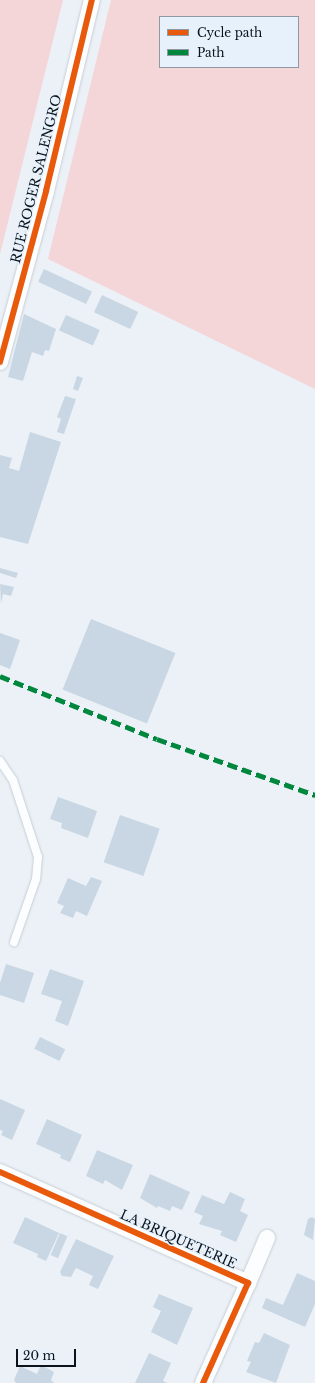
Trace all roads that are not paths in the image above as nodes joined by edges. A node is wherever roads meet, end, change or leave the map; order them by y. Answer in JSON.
{"nodes":[{"id":1,"x":92,"y":0,"type":"edge"},
{"id":2,"x":0,"y":362,"type":"edge"},
{"id":3,"x":0,"y":761,"type":"edge"},
{"id":4,"x":14,"y":942,"type":"dead end"},
{"id":5,"x":0,"y":1172,"type":"edge"},
{"id":6,"x":267,"y":1238,"type":"dead end"},
{"id":7,"x":248,"y":1283,"type":"junction"},
{"id":8,"x":204,"y":1383,"type":"edge"}],
"edges":[{"from":1,"to":2,"type":"street","name":"RUE ROGER SALENGRO"},
{"from":3,"to":4,"type":"lane"},
{"from":5,"to":7,"type":"street","name":"LA BRIQUETERIE"},
{"from":6,"to":7,"type":"street","name":"LA BRIQUETERIE"},
{"from":7,"to":8,"type":"street","name":"LA BRIQUETERIE"}]}
